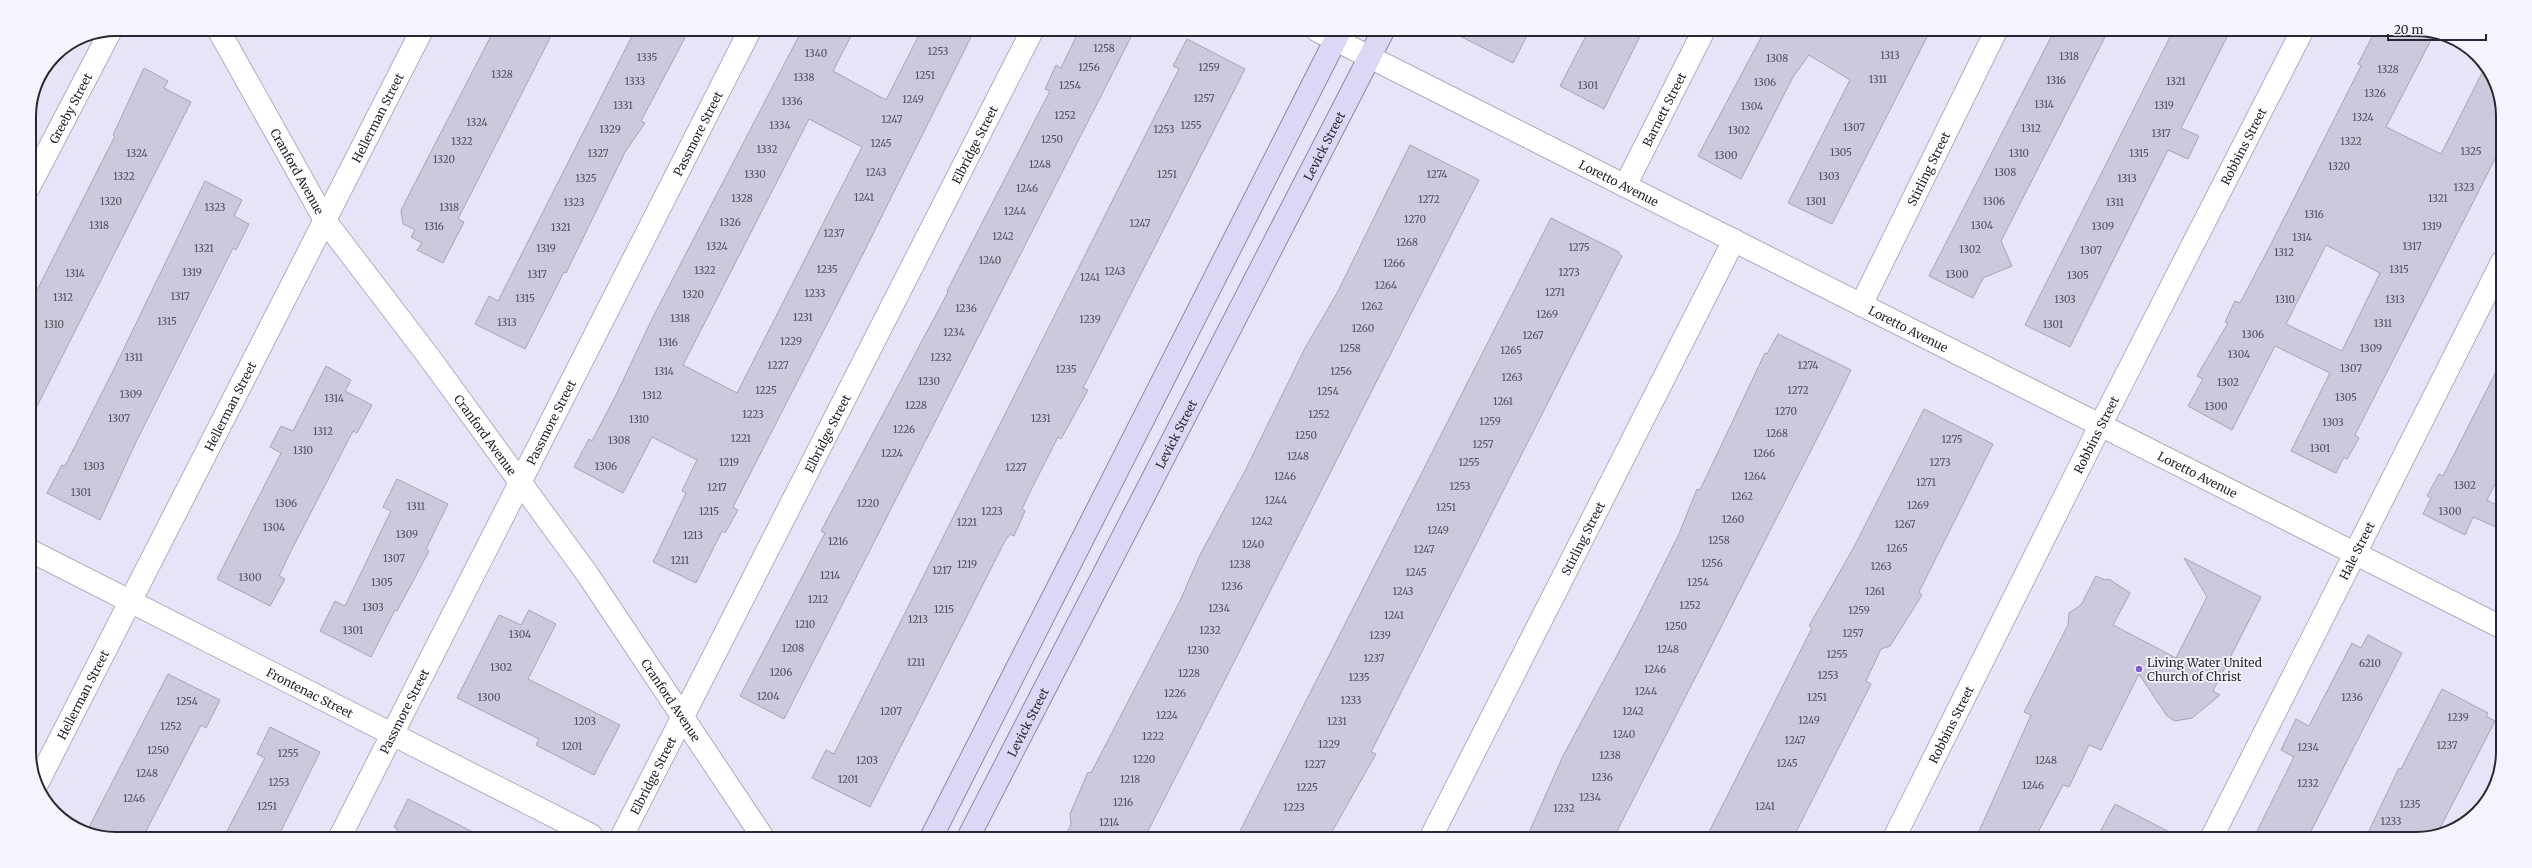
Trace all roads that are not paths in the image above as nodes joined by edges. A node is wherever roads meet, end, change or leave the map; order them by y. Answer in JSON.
{"nodes":[{"id":1,"x":108,"y":36,"type":"edge"},
{"id":2,"x":222,"y":36,"type":"edge"},
{"id":3,"x":419,"y":36,"type":"edge"},
{"id":4,"x":747,"y":36,"type":"edge"},
{"id":5,"x":1029,"y":36,"type":"edge"},
{"id":6,"x":1330,"y":36,"type":"edge"},
{"id":7,"x":1334,"y":36,"type":"edge"},
{"id":8,"x":1381,"y":36,"type":"edge"},
{"id":9,"x":1701,"y":36,"type":"edge"},
{"id":10,"x":1994,"y":36,"type":"edge"},
{"id":11,"x":2300,"y":36,"type":"edge"},
{"id":12,"x":1370,"y":57,"type":"junction"},
{"id":13,"x":36,"y":174,"type":"edge"},
{"id":14,"x":1626,"y":186,"type":"junction"},
{"id":15,"x":326,"y":222,"type":"junction"},
{"id":16,"x":1734,"y":240,"type":"junction"},
{"id":17,"x":2496,"y":274,"type":"edge"},
{"id":18,"x":1861,"y":305,"type":"junction"},
{"id":19,"x":2100,"y":426,"type":"junction"},
{"id":20,"x":522,"y":482,"type":"junction"},
{"id":21,"x":1102,"y":502,"type":"junction"},
{"id":22,"x":1132,"y":519,"type":"junction"},
{"id":23,"x":36,"y":554,"type":"edge"},
{"id":24,"x":2356,"y":554,"type":"junction"},
{"id":25,"x":130,"y":602,"type":"junction"},
{"id":26,"x":2496,"y":624,"type":"edge"},
{"id":27,"x":683,"y":716,"type":"junction"},
{"id":28,"x":393,"y":734,"type":"junction"},
{"id":29,"x":40,"y":778,"type":"edge"},
{"id":30,"x":343,"y":832,"type":"edge"},
{"id":31,"x":583,"y":832,"type":"edge"},
{"id":32,"x":624,"y":832,"type":"edge"},
{"id":33,"x":759,"y":832,"type":"edge"},
{"id":34,"x":934,"y":832,"type":"edge"},
{"id":35,"x":971,"y":832,"type":"edge"},
{"id":36,"x":1434,"y":832,"type":"edge"},
{"id":37,"x":1897,"y":832,"type":"edge"},
{"id":38,"x":2215,"y":832,"type":"edge"}],
"edges":[{"from":1,"to":13,"type":"street","name":"Greeby Street"},
{"from":2,"to":15,"type":"street","name":"Cranford Avenue"},
{"from":3,"to":15,"type":"street","name":"Hellerman Street"},
{"from":4,"to":20,"type":"street","name":"Passmore Street"},
{"from":5,"to":27,"type":"street","name":"Elbridge Street"},
{"from":6,"to":21,"type":"main road"},
{"from":7,"to":12,"type":"street","name":"Loretto Avenue"},
{"from":8,"to":12,"type":"main road","name":"Levick Street"},
{"from":9,"to":14,"type":"street","name":"Barnett Street"},
{"from":10,"to":18,"type":"street","name":"Stirling Street"},
{"from":11,"to":19,"type":"street","name":"Robbins Street"},
{"from":12,"to":14,"type":"street","name":"Loretto Avenue"},
{"from":12,"to":22,"type":"main road","name":"Levick Street"},
{"from":14,"to":16,"type":"street","name":"Loretto Avenue"},
{"from":15,"to":20,"type":"street","name":"Cranford Avenue"},
{"from":15,"to":25,"type":"street","name":"Hellerman Street"},
{"from":16,"to":18,"type":"street","name":"Loretto Avenue"},
{"from":16,"to":36,"type":"street","name":"Stirling Street"},
{"from":17,"to":24,"type":"street","name":"Hale Street"},
{"from":18,"to":19,"type":"street","name":"Loretto Avenue"},
{"from":19,"to":24,"type":"street","name":"Loretto Avenue"},
{"from":19,"to":37,"type":"street","name":"Robbins Street"},
{"from":20,"to":27,"type":"street","name":"Cranford Avenue"},
{"from":20,"to":28,"type":"street","name":"Passmore Street"},
{"from":21,"to":22,"type":"main road"},
{"from":21,"to":34,"type":"main road"},
{"from":22,"to":35,"type":"main road","name":"Levick Street"},
{"from":23,"to":25,"type":"street","name":"Frontenac Street"},
{"from":24,"to":26,"type":"street","name":"Loretto Avenue"},
{"from":24,"to":38,"type":"street","name":"Hale Street"},
{"from":25,"to":28,"type":"street","name":"Frontenac Street"},
{"from":25,"to":29,"type":"street","name":"Hellerman Street"},
{"from":27,"to":32,"type":"street","name":"Elbridge Street"},
{"from":27,"to":33,"type":"street","name":"Cranford Avenue"},
{"from":28,"to":30,"type":"street","name":"Passmore Street"},
{"from":28,"to":31,"type":"street","name":"Frontenac Street"}]}
